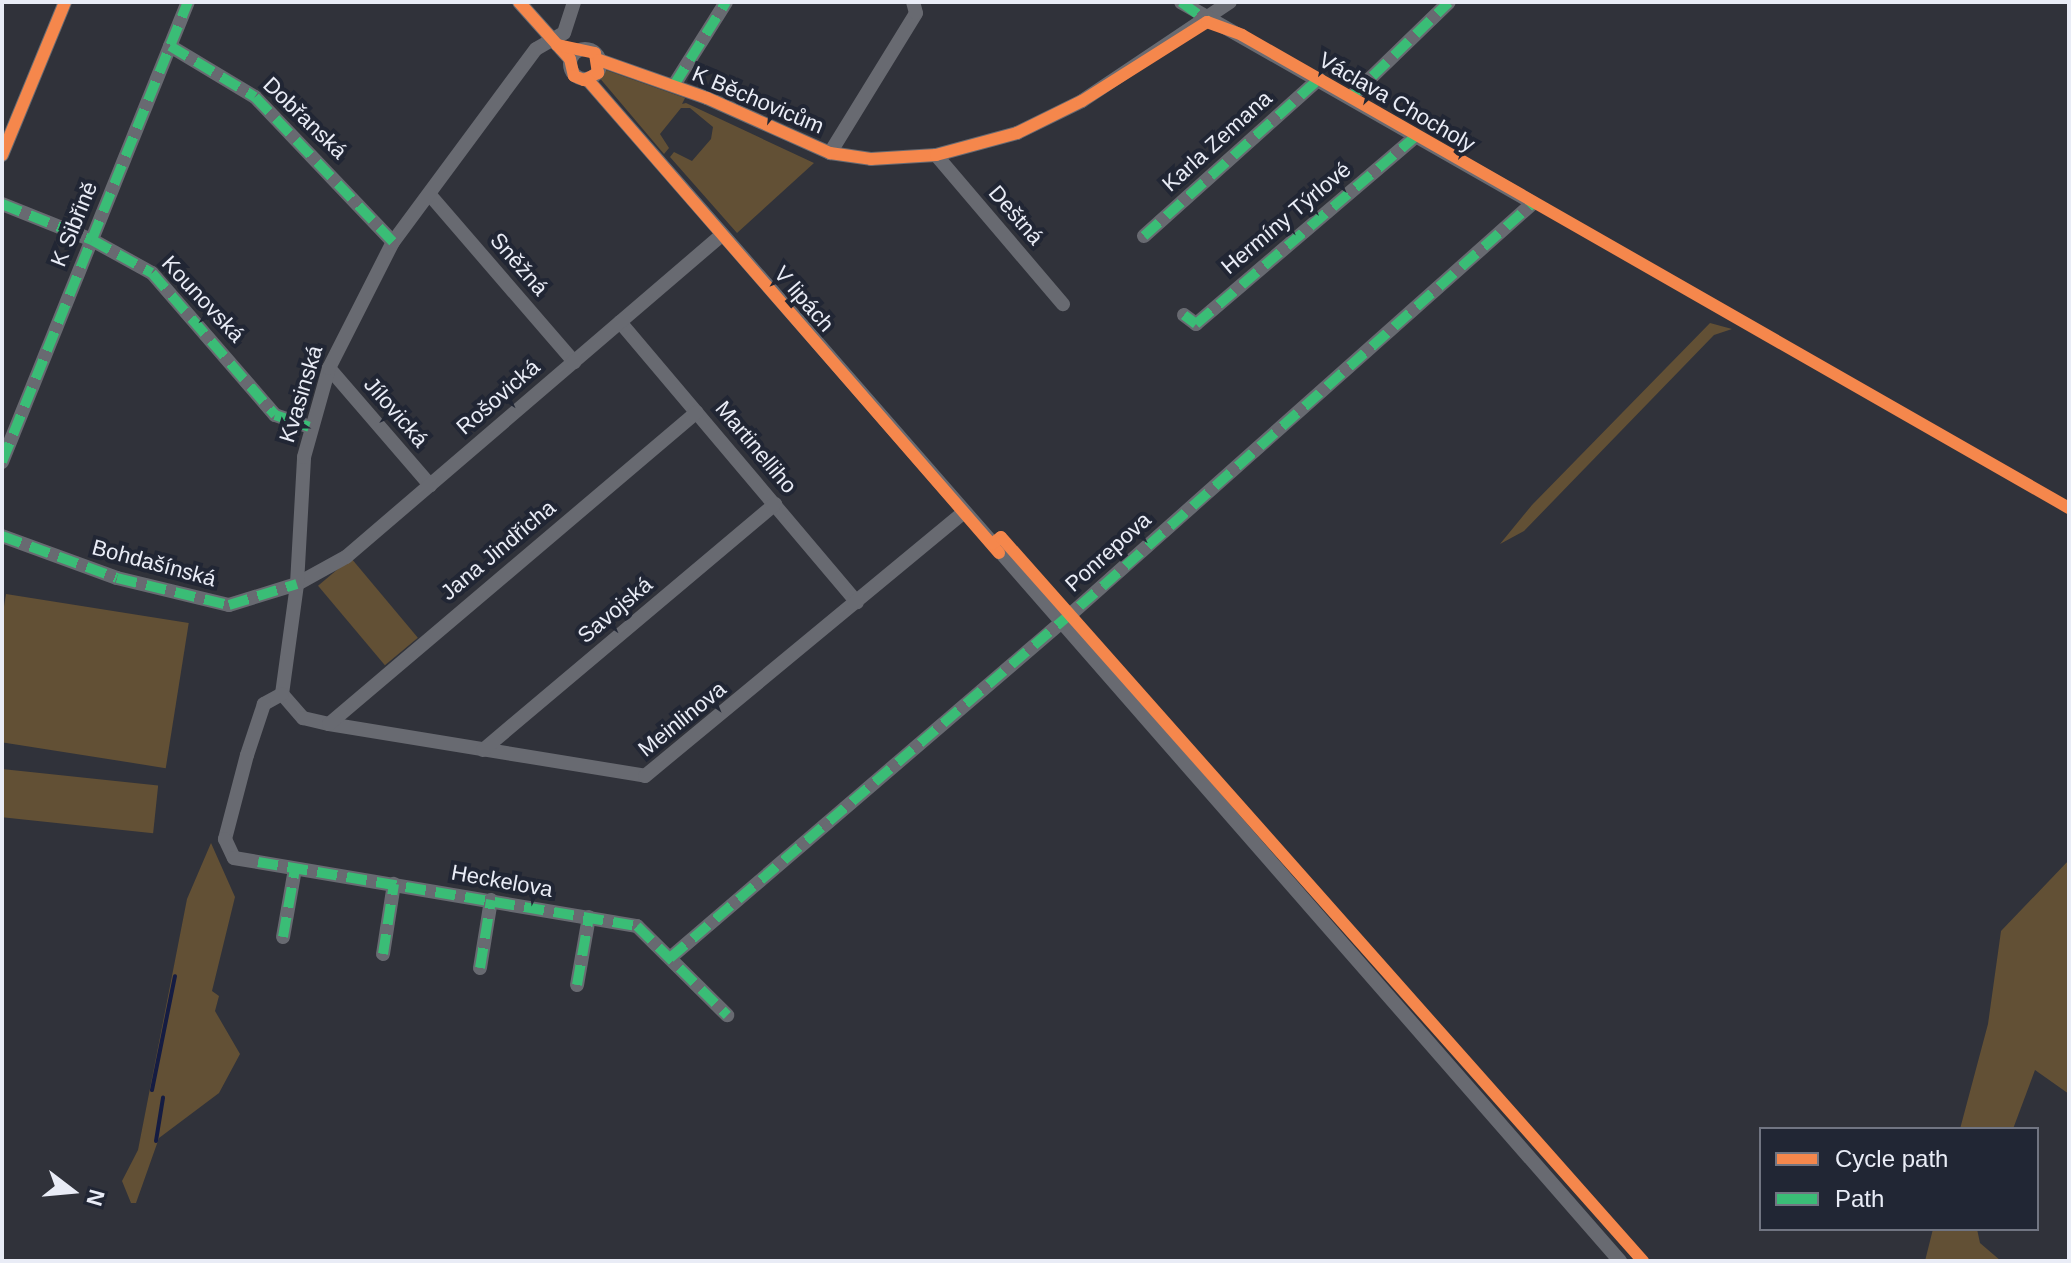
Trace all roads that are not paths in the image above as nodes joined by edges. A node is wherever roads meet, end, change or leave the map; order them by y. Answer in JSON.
{"nodes":[{"id":1,"x":65,"y":2,"type":"edge"},
{"id":2,"x":188,"y":2,"type":"edge"},
{"id":3,"x":519,"y":2,"type":"edge"},
{"id":4,"x":574,"y":2,"type":"edge"},
{"id":5,"x":726,"y":2,"type":"edge"},
{"id":6,"x":913,"y":2,"type":"edge"},
{"id":7,"x":1181,"y":2,"type":"edge"},
{"id":8,"x":1230,"y":2,"type":"edge"},
{"id":9,"x":1449,"y":2,"type":"edge"},
{"id":10,"x":1207,"y":22,"type":"junction"},
{"id":11,"x":555,"y":42,"type":"junction"},
{"id":12,"x":170,"y":46,"type":"junction"},
{"id":13,"x":573,"y":56,"type":"junction"},
{"id":14,"x":599,"y":60,"type":"junction"},
{"id":15,"x":587,"y":79,"type":"junction"},
{"id":16,"x":1319,"y":79,"type":"junction"},
{"id":17,"x":674,"y":85,"type":"junction"},
{"id":18,"x":1351,"y":97,"type":"junction"},
{"id":19,"x":1416,"y":136,"type":"junction"},
{"id":20,"x":830,"y":153,"type":"junction"},
{"id":21,"x":2,"y":155,"type":"edge"},
{"id":22,"x":936,"y":155,"type":"junction"},
{"id":23,"x":430,"y":195,"type":"junction"},
{"id":24,"x":1533,"y":203,"type":"joint"},
{"id":25,"x":2,"y":204,"type":"edge"},
{"id":26,"x":722,"y":235,"type":"junction"},
{"id":27,"x":1144,"y":236,"type":"dead end"},
{"id":28,"x":92,"y":240,"type":"junction"},
{"id":29,"x":393,"y":242,"type":"junction"},
{"id":30,"x":1063,"y":304,"type":"dead end"},
{"id":31,"x":1184,"y":315,"type":"dead end"},
{"id":32,"x":620,"y":322,"type":"junction"},
{"id":33,"x":574,"y":362,"type":"junction"},
{"id":34,"x":329,"y":368,"type":"junction"},
{"id":35,"x":697,"y":412,"type":"junction"},
{"id":36,"x":309,"y":427,"type":"junction"},
{"id":37,"x":2,"y":462,"type":"edge"},
{"id":38,"x":430,"y":485,"type":"junction"},
{"id":39,"x":775,"y":504,"type":"junction"},
{"id":40,"x":964,"y":512,"type":"junction"},
{"id":41,"x":2,"y":536,"type":"edge"},
{"id":42,"x":297,"y":584,"type":"junction"},
{"id":43,"x":857,"y":602,"type":"junction"},
{"id":44,"x":1060,"y":623,"type":"junction"},
{"id":45,"x":282,"y":694,"type":"junction"},
{"id":46,"x":329,"y":724,"type":"junction"},
{"id":47,"x":483,"y":750,"type":"junction"},
{"id":48,"x":295,"y":869,"type":"junction"},
{"id":49,"x":394,"y":884,"type":"junction"},
{"id":50,"x":491,"y":900,"type":"junction"},
{"id":51,"x":589,"y":917,"type":"junction"},
{"id":52,"x":283,"y":937,"type":"dead end"},
{"id":53,"x":383,"y":954,"type":"dead end"},
{"id":54,"x":670,"y":958,"type":"junction"},
{"id":55,"x":480,"y":968,"type":"dead end"},
{"id":56,"x":577,"y":985,"type":"dead end"},
{"id":57,"x":727,"y":1015,"type":"dead end"},
{"id":58,"x":1620,"y":1261,"type":"edge"}],
"edges":[{"from":1,"to":21,"type":"street"},
{"from":2,"to":12,"type":"street","name":"K Sibřině"},
{"from":3,"to":11,"type":"street"},
{"from":4,"to":11,"type":"street","name":"Kvasinská"},
{"from":5,"to":17,"type":"street"},
{"from":6,"to":20,"type":"street"},
{"from":7,"to":10,"type":"street","name":"Václava Chocholy"},
{"from":8,"to":10,"type":"street","name":"K Běchovicům"},
{"from":9,"to":18,"type":"street"},
{"from":10,"to":16,"type":"street","name":"Václava Chocholy"},
{"from":10,"to":22,"type":"street","name":"K Běchovicům"},
{"from":11,"to":13,"type":"street"},
{"from":11,"to":23,"type":"street","name":"Kvasinská"},
{"from":12,"to":28,"type":"street","name":"K Sibřině"},
{"from":12,"to":29,"type":"street","name":"Dobřanská"},
{"from":13,"to":14,"type":"street"},
{"from":13,"to":15,"type":"street"},
{"from":14,"to":15,"type":"street"},
{"from":14,"to":17,"type":"street","name":"K Běchovicům"},
{"from":15,"to":26,"type":"street","name":"V lipách"},
{"from":16,"to":18,"type":"street","name":"Václava Chocholy"},
{"from":16,"to":27,"type":"street","name":"Karla Zemana"},
{"from":17,"to":20,"type":"street","name":"K Běchovicům"},
{"from":18,"to":19,"type":"street","name":"Václava Chocholy"},
{"from":19,"to":24,"type":"street","name":"Václava Chocholy"},
{"from":19,"to":31,"type":"street","name":"Hermíny Týrlové"},
{"from":20,"to":22,"type":"street","name":"K Běchovicům"},
{"from":22,"to":30,"type":"street","name":"Deštná"},
{"from":23,"to":29,"type":"street","name":"Kvasinská"},
{"from":23,"to":33,"type":"street","name":"Sněžná"},
{"from":24,"to":44,"type":"street","name":"Ponrepova"},
{"from":25,"to":28,"type":"street","name":"Kounovská"},
{"from":26,"to":32,"type":"street","name":"Rošovická"},
{"from":26,"to":40,"type":"street","name":"V lipách"},
{"from":28,"to":36,"type":"street","name":"Kounovská"},
{"from":28,"to":37,"type":"street","name":"K Sibřině"},
{"from":29,"to":34,"type":"street","name":"Kvasinská"},
{"from":32,"to":33,"type":"street","name":"Rošovická"},
{"from":32,"to":35,"type":"street","name":"Martinelliho"},
{"from":33,"to":38,"type":"street","name":"Rošovická"},
{"from":34,"to":36,"type":"street","name":"Kvasinská"},
{"from":34,"to":38,"type":"street","name":"Jílovická"},
{"from":35,"to":39,"type":"street","name":"Martinelliho"},
{"from":35,"to":46,"type":"street","name":"Jana Jindřicha"},
{"from":36,"to":42,"type":"street","name":"Kvasinská"},
{"from":38,"to":42,"type":"street","name":"Rošovická"},
{"from":39,"to":43,"type":"street","name":"Martinelliho"},
{"from":39,"to":47,"type":"street","name":"Savojská"},
{"from":40,"to":43,"type":"street","name":"Meinlinova"},
{"from":40,"to":44,"type":"street","name":"V lipách"},
{"from":41,"to":42,"type":"street","name":"Bohdašínská"},
{"from":42,"to":45,"type":"street","name":"Kvasinská"},
{"from":43,"to":47,"type":"street","name":"Meinlinova"},
{"from":44,"to":54,"type":"street","name":"Ponrepova"},
{"from":44,"to":58,"type":"street","name":"V lipách"},
{"from":45,"to":46,"type":"street","name":"Meinlinova"},
{"from":45,"to":48,"type":"street","name":"Heckelova"},
{"from":46,"to":47,"type":"street","name":"Meinlinova"},
{"from":48,"to":49,"type":"street","name":"Heckelova"},
{"from":48,"to":52,"type":"street"},
{"from":49,"to":50,"type":"street","name":"Heckelova"},
{"from":49,"to":53,"type":"street"},
{"from":50,"to":51,"type":"street","name":"Heckelova"},
{"from":50,"to":55,"type":"street"},
{"from":51,"to":54,"type":"street","name":"Heckelova"},
{"from":51,"to":56,"type":"street"},
{"from":54,"to":57,"type":"street","name":"Heckelova"}]}
